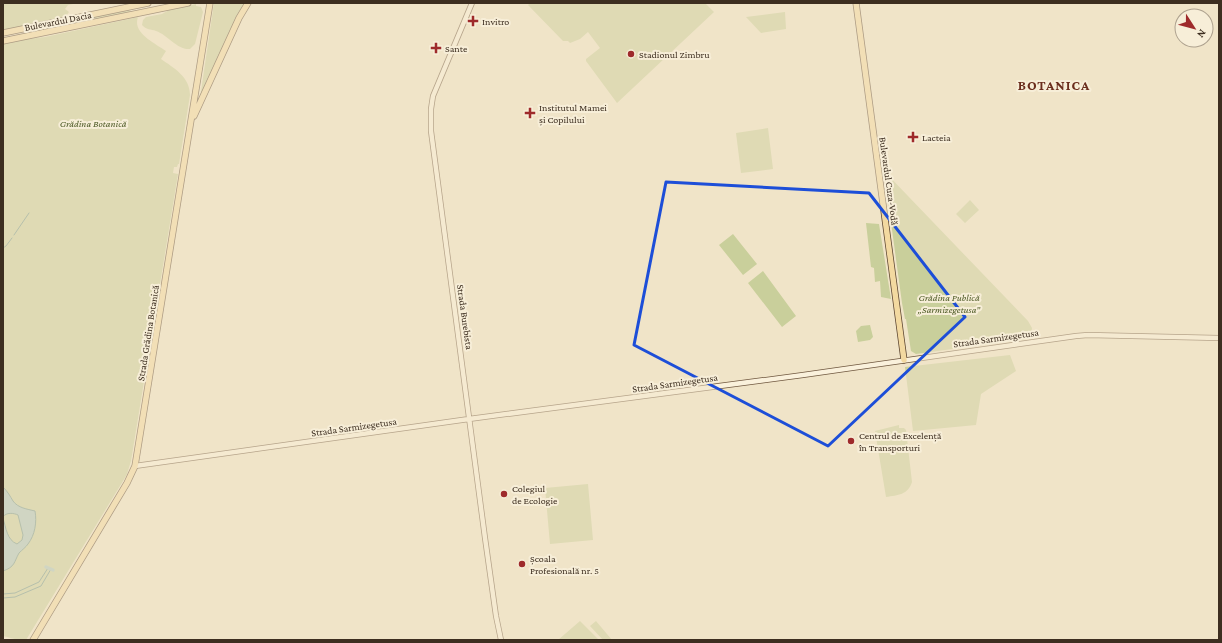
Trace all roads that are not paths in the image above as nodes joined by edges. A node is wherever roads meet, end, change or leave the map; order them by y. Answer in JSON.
{"nodes":[{"id":1,"x":148,"y":3,"type":"edge"},
{"id":2,"x":188,"y":3,"type":"edge"},
{"id":3,"x":210,"y":3,"type":"edge"},
{"id":4,"x":248,"y":3,"type":"edge"},
{"id":5,"x":472,"y":3,"type":"edge"},
{"id":6,"x":856,"y":3,"type":"edge"},
{"id":7,"x":46,"y":24,"type":"junction"},
{"id":8,"x":3,"y":32,"type":"edge"},
{"id":9,"x":48,"y":32,"type":"junction"},
{"id":10,"x":3,"y":41,"type":"edge"},
{"id":11,"x":191,"y":122,"type":"junction"},
{"id":12,"x":1219,"y":338,"type":"edge"},
{"id":13,"x":904,"y":360,"type":"junction"},
{"id":14,"x":469,"y":419,"type":"junction"},
{"id":15,"x":135,"y":466,"type":"junction"},
{"id":16,"x":33,"y":640,"type":"edge"},
{"id":17,"x":501,"y":640,"type":"edge"}],
"edges":[{"from":1,"to":7,"type":"main road","name":"Bulevardul Dacia"},
{"from":2,"to":9,"type":"main road","name":"Bulevardul Dacia"},
{"from":3,"to":11,"type":"main road","name":"Strada Grădina Botanică"},
{"from":4,"to":11,"type":"main road"},
{"from":5,"to":14,"type":"main road","name":"Strada Burebista"},
{"from":6,"to":13,"type":"main road","name":"Bulevardul Cuza-Vodă"},
{"from":7,"to":8,"type":"main road","name":"Bulevardul Dacia"},
{"from":7,"to":9,"type":"main road"},
{"from":9,"to":10,"type":"main road","name":"Bulevardul Dacia"},
{"from":11,"to":15,"type":"main road","name":"Strada Grădina Botanică"},
{"from":12,"to":13,"type":"main road","name":"Strada Sarmizegetusa"},
{"from":13,"to":14,"type":"main road","name":"Strada Sarmizegetusa"},
{"from":14,"to":15,"type":"main road","name":"Strada Sarmizegetusa"},
{"from":14,"to":17,"type":"main road","name":"Strada Burebista"},
{"from":15,"to":16,"type":"main road","name":"Strada Grădina Botanică"}]}
